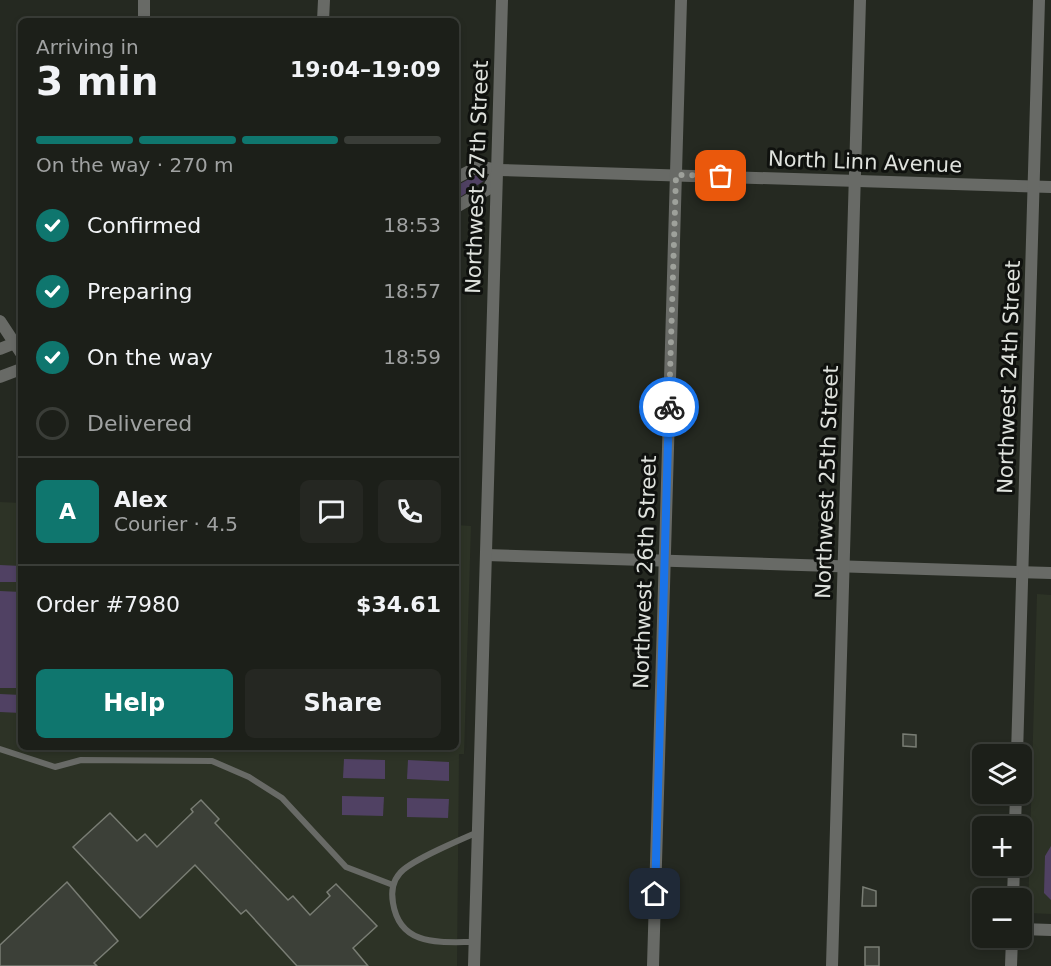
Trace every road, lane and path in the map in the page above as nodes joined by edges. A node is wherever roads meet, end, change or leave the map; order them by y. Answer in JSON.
{"nodes":[{"id":1,"x":144,"y":0,"type":"edge"},
{"id":2,"x":324,"y":0,"type":"edge"},
{"id":3,"x":502,"y":0,"type":"edge"},
{"id":4,"x":681,"y":0,"type":"edge"},
{"id":5,"x":860,"y":0,"type":"edge"},
{"id":6,"x":1040,"y":0,"type":"edge"},
{"id":7,"x":144,"y":18,"type":"edge"},
{"id":8,"x":323,"y":18,"type":"edge"},
{"id":9,"x":498,"y":170,"type":"junction"},
{"id":10,"x":676,"y":175,"type":"junction"},
{"id":11,"x":459,"y":176,"type":"edge"},
{"id":12,"x":855,"y":181,"type":"junction"},
{"id":13,"x":1034,"y":186,"type":"junction"},
{"id":14,"x":1051,"y":187,"type":"edge"},
{"id":15,"x":459,"y":205,"type":"edge"},
{"id":16,"x":0,"y":321,"type":"edge"},
{"id":17,"x":18,"y":345,"type":"edge"},
{"id":18,"x":18,"y":346,"type":"edge"},
{"id":19,"x":0,"y":349,"type":"edge"},
{"id":20,"x":18,"y":370,"type":"edge"},
{"id":21,"x":0,"y":377,"type":"edge"},
{"id":22,"x":486,"y":555,"type":"junction"},
{"id":23,"x":664,"y":560,"type":"junction"},
{"id":24,"x":844,"y":566,"type":"junction"},
{"id":25,"x":1023,"y":572,"type":"junction"},
{"id":26,"x":1051,"y":573,"type":"edge"},
{"id":27,"x":1017,"y":744,"type":"edge"},
{"id":28,"x":0,"y":749,"type":"edge"},
{"id":29,"x":478,"y":831,"type":"junction"},
{"id":30,"x":393,"y":885,"type":"junction"},
{"id":31,"x":1032,"y":929,"type":"edge"},
{"id":32,"x":1051,"y":930,"type":"edge"},
{"id":33,"x":475,"y":942,"type":"junction"},
{"id":34,"x":1012,"y":948,"type":"edge"},
{"id":35,"x":474,"y":966,"type":"edge"},
{"id":36,"x":653,"y":966,"type":"edge"},
{"id":37,"x":832,"y":966,"type":"edge"},
{"id":38,"x":1011,"y":966,"type":"edge"}],
"edges":[{"from":1,"to":7,"type":"street"},
{"from":2,"to":8,"type":"street"},
{"from":3,"to":9,"type":"street","name":"Northwest 27th Street"},
{"from":4,"to":10,"type":"street","name":"Northwest 26th Street"},
{"from":5,"to":12,"type":"street","name":"Northwest 25th Street"},
{"from":6,"to":13,"type":"street","name":"Northwest 24th Street"},
{"from":9,"to":10,"type":"street","name":"North Linn Avenue"},
{"from":9,"to":11,"type":"street","name":"North Linn Avenue"},
{"from":9,"to":15,"type":"street"},
{"from":9,"to":22,"type":"street","name":"Northwest 27th Street"},
{"from":10,"to":12,"type":"street","name":"North Linn Avenue"},
{"from":10,"to":23,"type":"street","name":"Northwest 26th Street"},
{"from":12,"to":13,"type":"street","name":"North Linn Avenue"},
{"from":12,"to":24,"type":"street","name":"Northwest 25th Street"},
{"from":13,"to":14,"type":"street","name":"North Linn Avenue"},
{"from":13,"to":25,"type":"street","name":"Northwest 24th Street"},
{"from":16,"to":17,"type":"street"},
{"from":18,"to":19,"type":"street"},
{"from":20,"to":21,"type":"street"},
{"from":22,"to":23,"type":"street"},
{"from":22,"to":29,"type":"street","name":"Northwest 27th Street"},
{"from":23,"to":24,"type":"street"},
{"from":23,"to":36,"type":"street","name":"Northwest 26th Street"},
{"from":24,"to":25,"type":"street"},
{"from":24,"to":37,"type":"street","name":"Northwest 25th Street"},
{"from":25,"to":26,"type":"street"},
{"from":25,"to":27,"type":"street","name":"Northwest 24th Street"},
{"from":28,"to":30,"type":"lane"},
{"from":29,"to":30,"type":"lane"},
{"from":29,"to":33,"type":"street","name":"Northwest 27th Street"},
{"from":30,"to":33,"type":"lane"},
{"from":31,"to":32,"type":"street"},
{"from":33,"to":35,"type":"street","name":"Northwest 27th Street"},
{"from":34,"to":38,"type":"street"}]}
